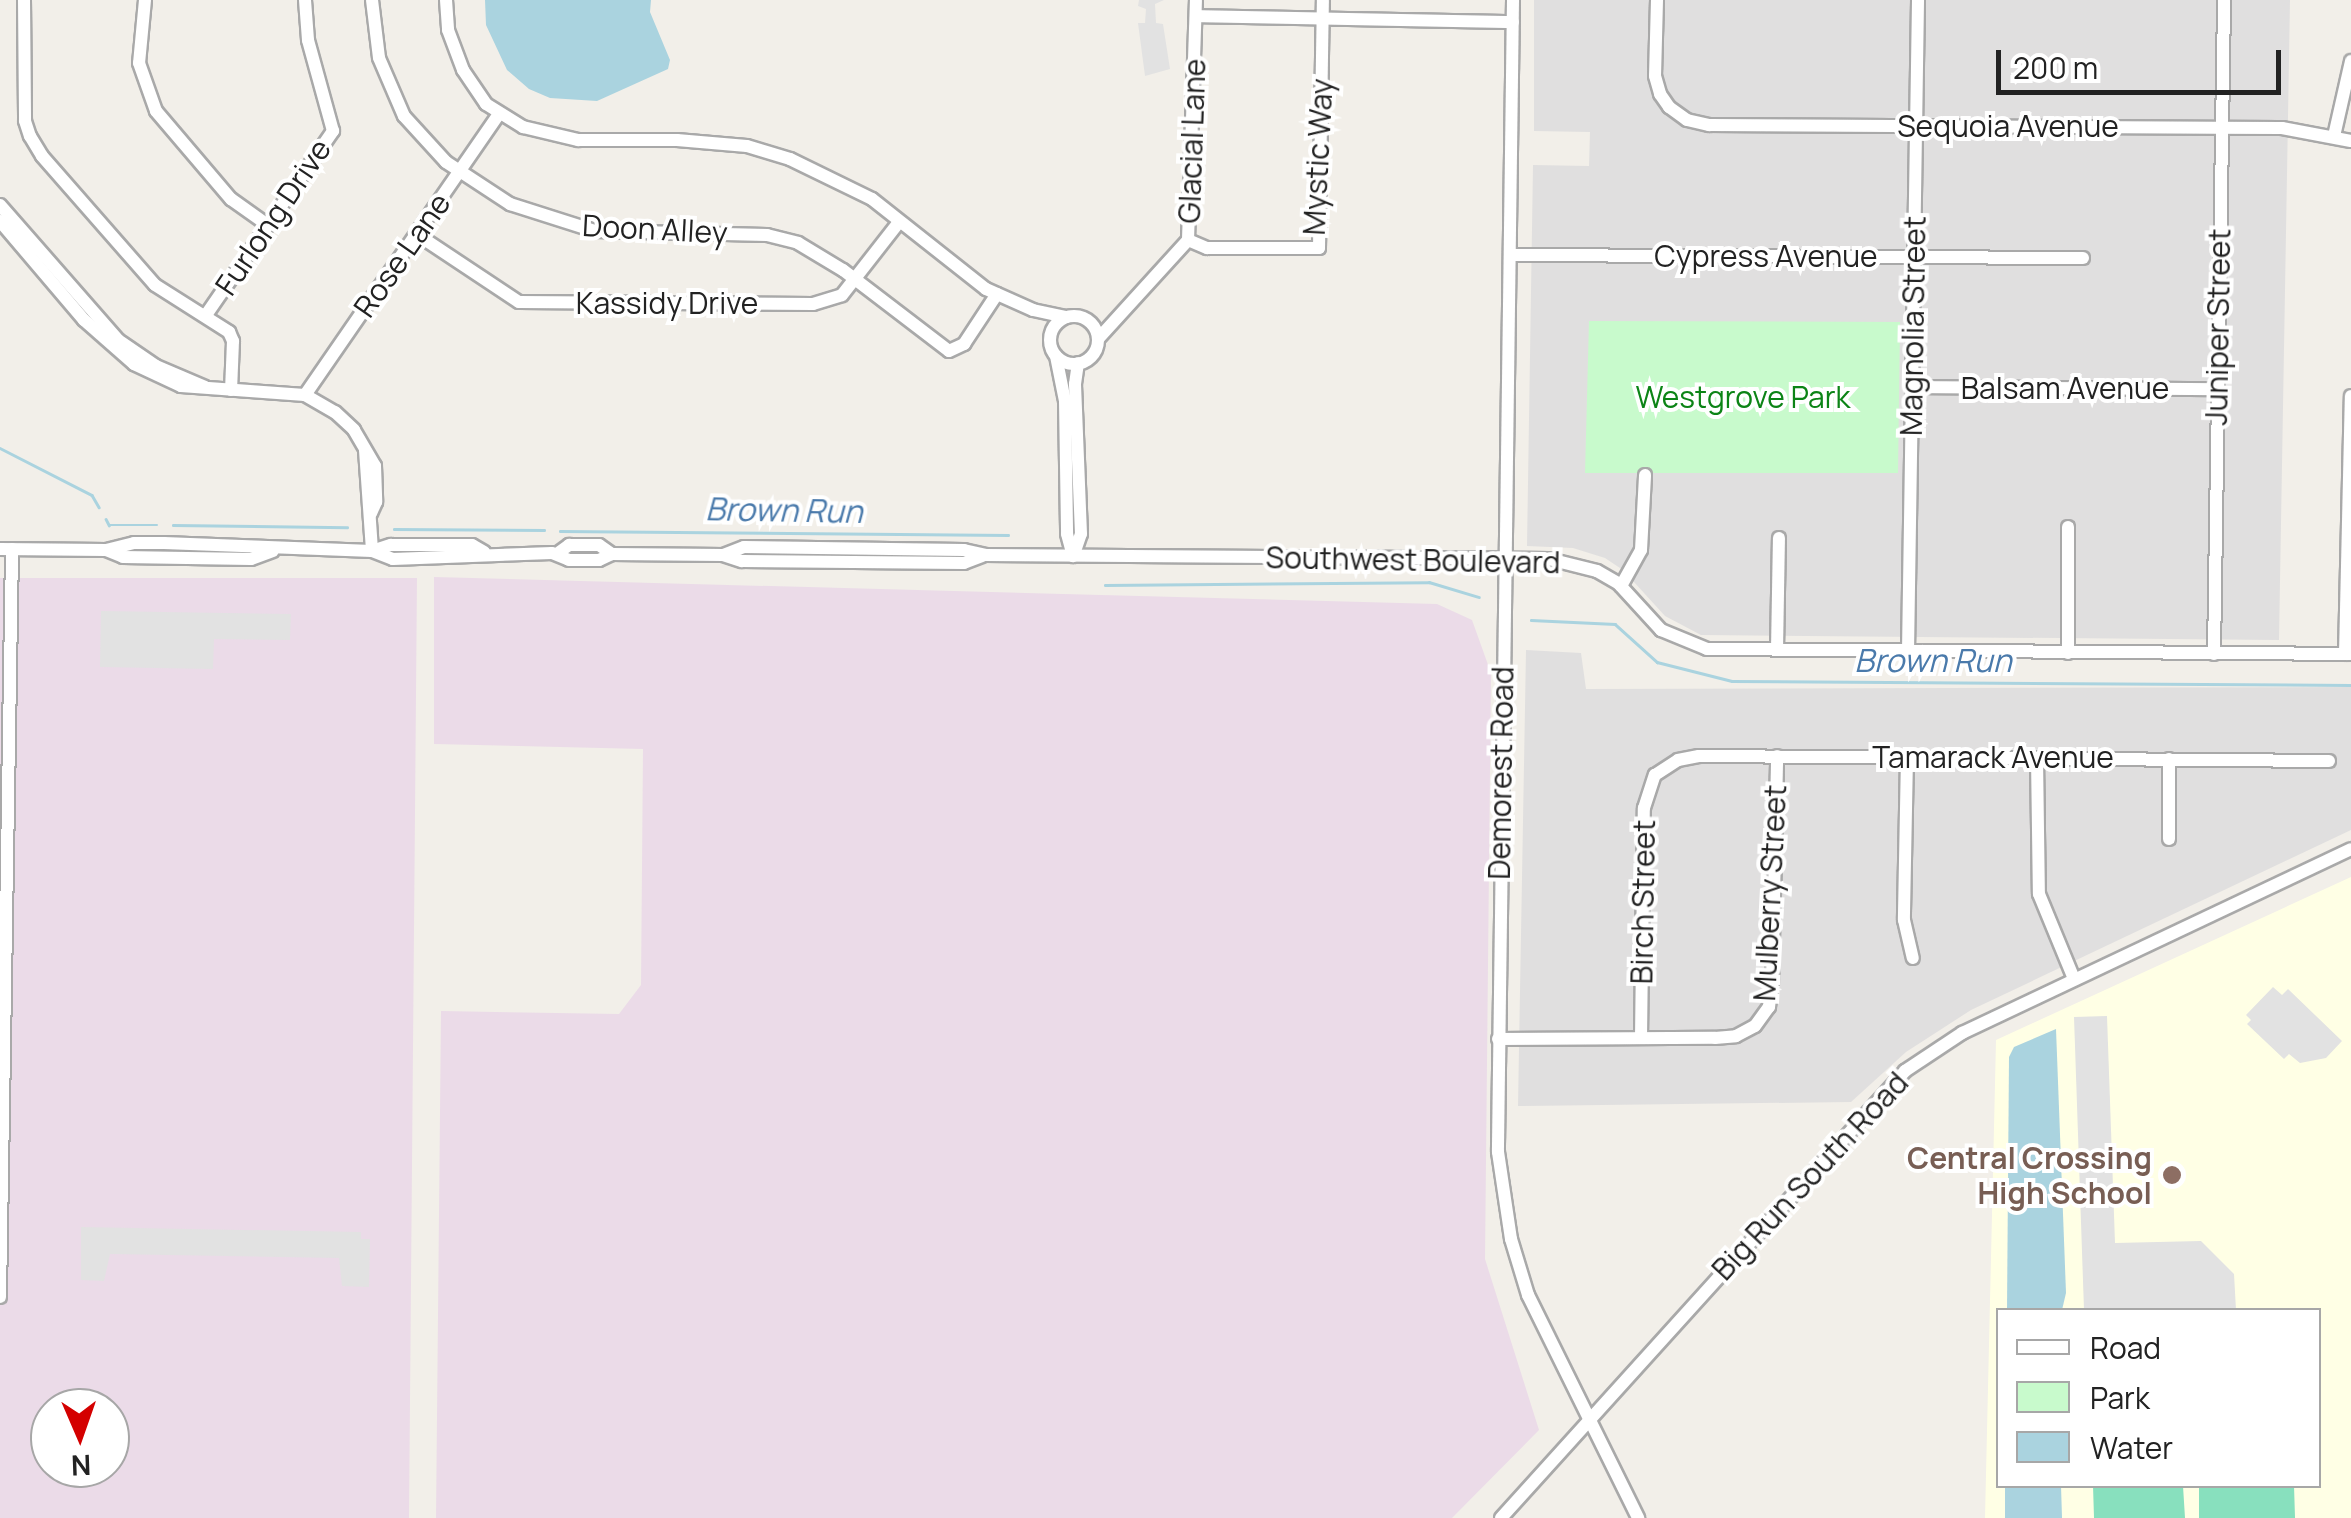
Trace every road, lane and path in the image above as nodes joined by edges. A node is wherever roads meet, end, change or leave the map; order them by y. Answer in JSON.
{"nodes":[{"id":1,"x":24,"y":0,"type":"edge"},
{"id":2,"x":145,"y":0,"type":"edge"},
{"id":3,"x":305,"y":0,"type":"edge"},
{"id":4,"x":372,"y":0,"type":"edge"},
{"id":5,"x":446,"y":0,"type":"edge"},
{"id":6,"x":1196,"y":0,"type":"edge"},
{"id":7,"x":1323,"y":0,"type":"edge"},
{"id":8,"x":1513,"y":0,"type":"edge"},
{"id":9,"x":1657,"y":0,"type":"edge"},
{"id":10,"x":1918,"y":0,"type":"edge"},
{"id":11,"x":2224,"y":0,"type":"edge"},
{"id":12,"x":1196,"y":16,"type":"junction"},
{"id":13,"x":1323,"y":17,"type":"junction"},
{"id":14,"x":1513,"y":22,"type":"junction"},
{"id":15,"x":2351,"y":61,"type":"edge"},
{"id":16,"x":499,"y":114,"type":"junction"},
{"id":17,"x":1916,"y":126,"type":"junction"},
{"id":18,"x":2221,"y":127,"type":"junction"},
{"id":19,"x":2334,"y":136,"type":"junction"},
{"id":20,"x":2351,"y":141,"type":"edge"},
{"id":21,"x":459,"y":172,"type":"junction"},
{"id":22,"x":0,"y":205,"type":"edge"},
{"id":23,"x":0,"y":221,"type":"edge"},
{"id":24,"x":899,"y":222,"type":"junction"},
{"id":25,"x":266,"y":224,"type":"junction"},
{"id":26,"x":418,"y":234,"type":"junction"},
{"id":27,"x":1188,"y":240,"type":"junction"},
{"id":28,"x":1510,"y":255,"type":"junction"},
{"id":29,"x":1914,"y":256,"type":"junction"},
{"id":30,"x":2083,"y":258,"type":"dead end"},
{"id":31,"x":854,"y":279,"type":"junction"},
{"id":32,"x":997,"y":294,"type":"junction"},
{"id":33,"x":1033,"y":310,"type":"junction"},
{"id":34,"x":1117,"y":314,"type":"junction"},
{"id":35,"x":206,"y":316,"type":"junction"},
{"id":36,"x":1066,"y":317,"type":"junction"},
{"id":37,"x":1089,"y":321,"type":"junction"},
{"id":38,"x":1051,"y":334,"type":"junction"},
{"id":39,"x":1098,"y":338,"type":"junction"},
{"id":40,"x":1056,"y":356,"type":"junction"},
{"id":41,"x":1078,"y":364,"type":"junction"},
{"id":42,"x":1913,"y":387,"type":"junction"},
{"id":43,"x":206,"y":388,"type":"junction"},
{"id":44,"x":2218,"y":388,"type":"junction"},
{"id":45,"x":231,"y":390,"type":"junction"},
{"id":46,"x":305,"y":395,"type":"junction"},
{"id":47,"x":2351,"y":396,"type":"edge"},
{"id":48,"x":1645,"y":475,"type":"dead end"},
{"id":49,"x":2068,"y":527,"type":"dead end"},
{"id":50,"x":1779,"y":538,"type":"dead end"},
{"id":51,"x":6,"y":549,"type":"edge"},
{"id":52,"x":372,"y":551,"type":"junction"},
{"id":53,"x":1073,"y":556,"type":"junction"},
{"id":54,"x":1505,"y":558,"type":"junction"},
{"id":55,"x":1621,"y":586,"type":"junction"},
{"id":56,"x":1777,"y":650,"type":"junction"},
{"id":57,"x":1908,"y":652,"type":"junction"},
{"id":58,"x":2068,"y":653,"type":"junction"},
{"id":59,"x":2214,"y":654,"type":"junction"},
{"id":60,"x":2348,"y":654,"type":"edge"},
{"id":61,"x":1777,"y":756,"type":"junction"},
{"id":62,"x":1907,"y":756,"type":"junction"},
{"id":63,"x":2037,"y":758,"type":"junction"},
{"id":64,"x":2169,"y":759,"type":"junction"},
{"id":65,"x":2329,"y":760,"type":"dead end"},
{"id":66,"x":1660,"y":770,"type":"joint"},
{"id":67,"x":2169,"y":839,"type":"dead end"},
{"id":68,"x":2351,"y":849,"type":"edge"},
{"id":69,"x":1914,"y":958,"type":"dead end"},
{"id":70,"x":2074,"y":978,"type":"junction"},
{"id":71,"x":1641,"y":1038,"type":"junction"},
{"id":72,"x":1498,"y":1039,"type":"junction"},
{"id":73,"x":0,"y":1297,"type":"edge"},
{"id":74,"x":1589,"y":1418,"type":"junction"},
{"id":75,"x":1500,"y":1518,"type":"edge"},
{"id":76,"x":1638,"y":1518,"type":"edge"}],
"edges":[{"from":1,"to":35,"type":"street"},
{"from":2,"to":25,"type":"street"},
{"from":3,"to":25,"type":"street","name":"Furlong Drive"},
{"from":4,"to":21,"type":"street","name":"Doon Alley"},
{"from":5,"to":16,"type":"street"},
{"from":6,"to":12,"type":"street","name":"Glacial Lane"},
{"from":7,"to":13,"type":"street","name":"Mystic Way"},
{"from":8,"to":14,"type":"street","name":"Demorest Road"},
{"from":9,"to":17,"type":"street","name":"Sequoia Avenue"},
{"from":10,"to":17,"type":"street","name":"Magnolia Street"},
{"from":11,"to":18,"type":"street","name":"Juniper Street"},
{"from":12,"to":13,"type":"street"},
{"from":12,"to":27,"type":"street","name":"Glacial Lane"},
{"from":13,"to":14,"type":"street"},
{"from":13,"to":27,"type":"street","name":"Mystic Way"},
{"from":14,"to":28,"type":"street","name":"Demorest Road"},
{"from":15,"to":19,"type":"street"},
{"from":16,"to":21,"type":"street","name":"Rose Lane"},
{"from":16,"to":24,"type":"street"},
{"from":17,"to":18,"type":"street","name":"Sequoia Avenue"},
{"from":17,"to":29,"type":"street","name":"Magnolia Street"},
{"from":18,"to":19,"type":"street","name":"Sequoia Avenue"},
{"from":18,"to":44,"type":"street","name":"Juniper Street"},
{"from":19,"to":20,"type":"street","name":"Sequoia Avenue"},
{"from":21,"to":26,"type":"street","name":"Rose Lane"},
{"from":21,"to":31,"type":"street","name":"Doon Alley"},
{"from":22,"to":43,"type":"street"},
{"from":23,"to":43,"type":"street"},
{"from":24,"to":31,"type":"street","name":"Kassidy Drive"},
{"from":24,"to":32,"type":"street"},
{"from":25,"to":35,"type":"street","name":"Furlong Drive"},
{"from":26,"to":31,"type":"street","name":"Kassidy Drive"},
{"from":26,"to":46,"type":"street","name":"Rose Lane"},
{"from":27,"to":34,"type":"street","name":"Glacial Lane"},
{"from":28,"to":29,"type":"street","name":"Cypress Avenue"},
{"from":28,"to":54,"type":"street","name":"Demorest Road"},
{"from":29,"to":30,"type":"street","name":"Cypress Avenue"},
{"from":29,"to":42,"type":"street","name":"Magnolia Street"},
{"from":31,"to":32,"type":"street","name":"Doon Alley"},
{"from":32,"to":33,"type":"street"},
{"from":33,"to":36,"type":"street"},
{"from":33,"to":38,"type":"street"},
{"from":34,"to":37,"type":"street"},
{"from":34,"to":39,"type":"street","name":"Glacial Lane"},
{"from":35,"to":45,"type":"street"},
{"from":36,"to":37,"type":"street"},
{"from":36,"to":38,"type":"street"},
{"from":37,"to":39,"type":"street"},
{"from":38,"to":40,"type":"street"},
{"from":39,"to":41,"type":"street"},
{"from":40,"to":41,"type":"street"},
{"from":40,"to":53,"type":"street"},
{"from":41,"to":53,"type":"street"},
{"from":42,"to":44,"type":"street","name":"Balsam Avenue"},
{"from":42,"to":57,"type":"street","name":"Magnolia Street"},
{"from":43,"to":45,"type":"street"},
{"from":44,"to":59,"type":"street","name":"Juniper Street"},
{"from":45,"to":46,"type":"street"},
{"from":46,"to":52,"type":"street"},
{"from":47,"to":60,"type":"street"},
{"from":48,"to":55,"type":"street"},
{"from":49,"to":58,"type":"street"},
{"from":50,"to":56,"type":"street"},
{"from":51,"to":52,"type":"street","name":"Southwest Boulevard"},
{"from":51,"to":73,"type":"street"},
{"from":52,"to":53,"type":"street","name":"Southwest Boulevard"},
{"from":53,"to":54,"type":"street","name":"Southwest Boulevard"},
{"from":54,"to":55,"type":"street","name":"Southwest Boulevard"},
{"from":54,"to":72,"type":"street","name":"Demorest Road"},
{"from":55,"to":56,"type":"street","name":"Southwest Boulevard"},
{"from":56,"to":57,"type":"street","name":"Southwest Boulevard"},
{"from":57,"to":58,"type":"street","name":"Southwest Boulevard"},
{"from":58,"to":59,"type":"street","name":"Southwest Boulevard"},
{"from":59,"to":60,"type":"street","name":"Southwest Boulevard"},
{"from":61,"to":62,"type":"street","name":"Tamarack Avenue"},
{"from":61,"to":66,"type":"street","name":"Tamarack Avenue"},
{"from":61,"to":71,"type":"street","name":"Mulberry Street"},
{"from":62,"to":63,"type":"street","name":"Tamarack Avenue"},
{"from":62,"to":69,"type":"street"},
{"from":63,"to":64,"type":"street","name":"Tamarack Avenue"},
{"from":63,"to":70,"type":"street"},
{"from":64,"to":65,"type":"street","name":"Tamarack Avenue"},
{"from":64,"to":67,"type":"street"},
{"from":66,"to":71,"type":"street","name":"Birch Street"},
{"from":68,"to":70,"type":"street","name":"Big Run South Road"},
{"from":70,"to":74,"type":"street","name":"Big Run South Road"},
{"from":71,"to":72,"type":"street"},
{"from":72,"to":74,"type":"street","name":"Demorest Road"},
{"from":74,"to":75,"type":"street","name":"Big Run South Road"},
{"from":74,"to":76,"type":"street","name":"Demorest Road"}]}
